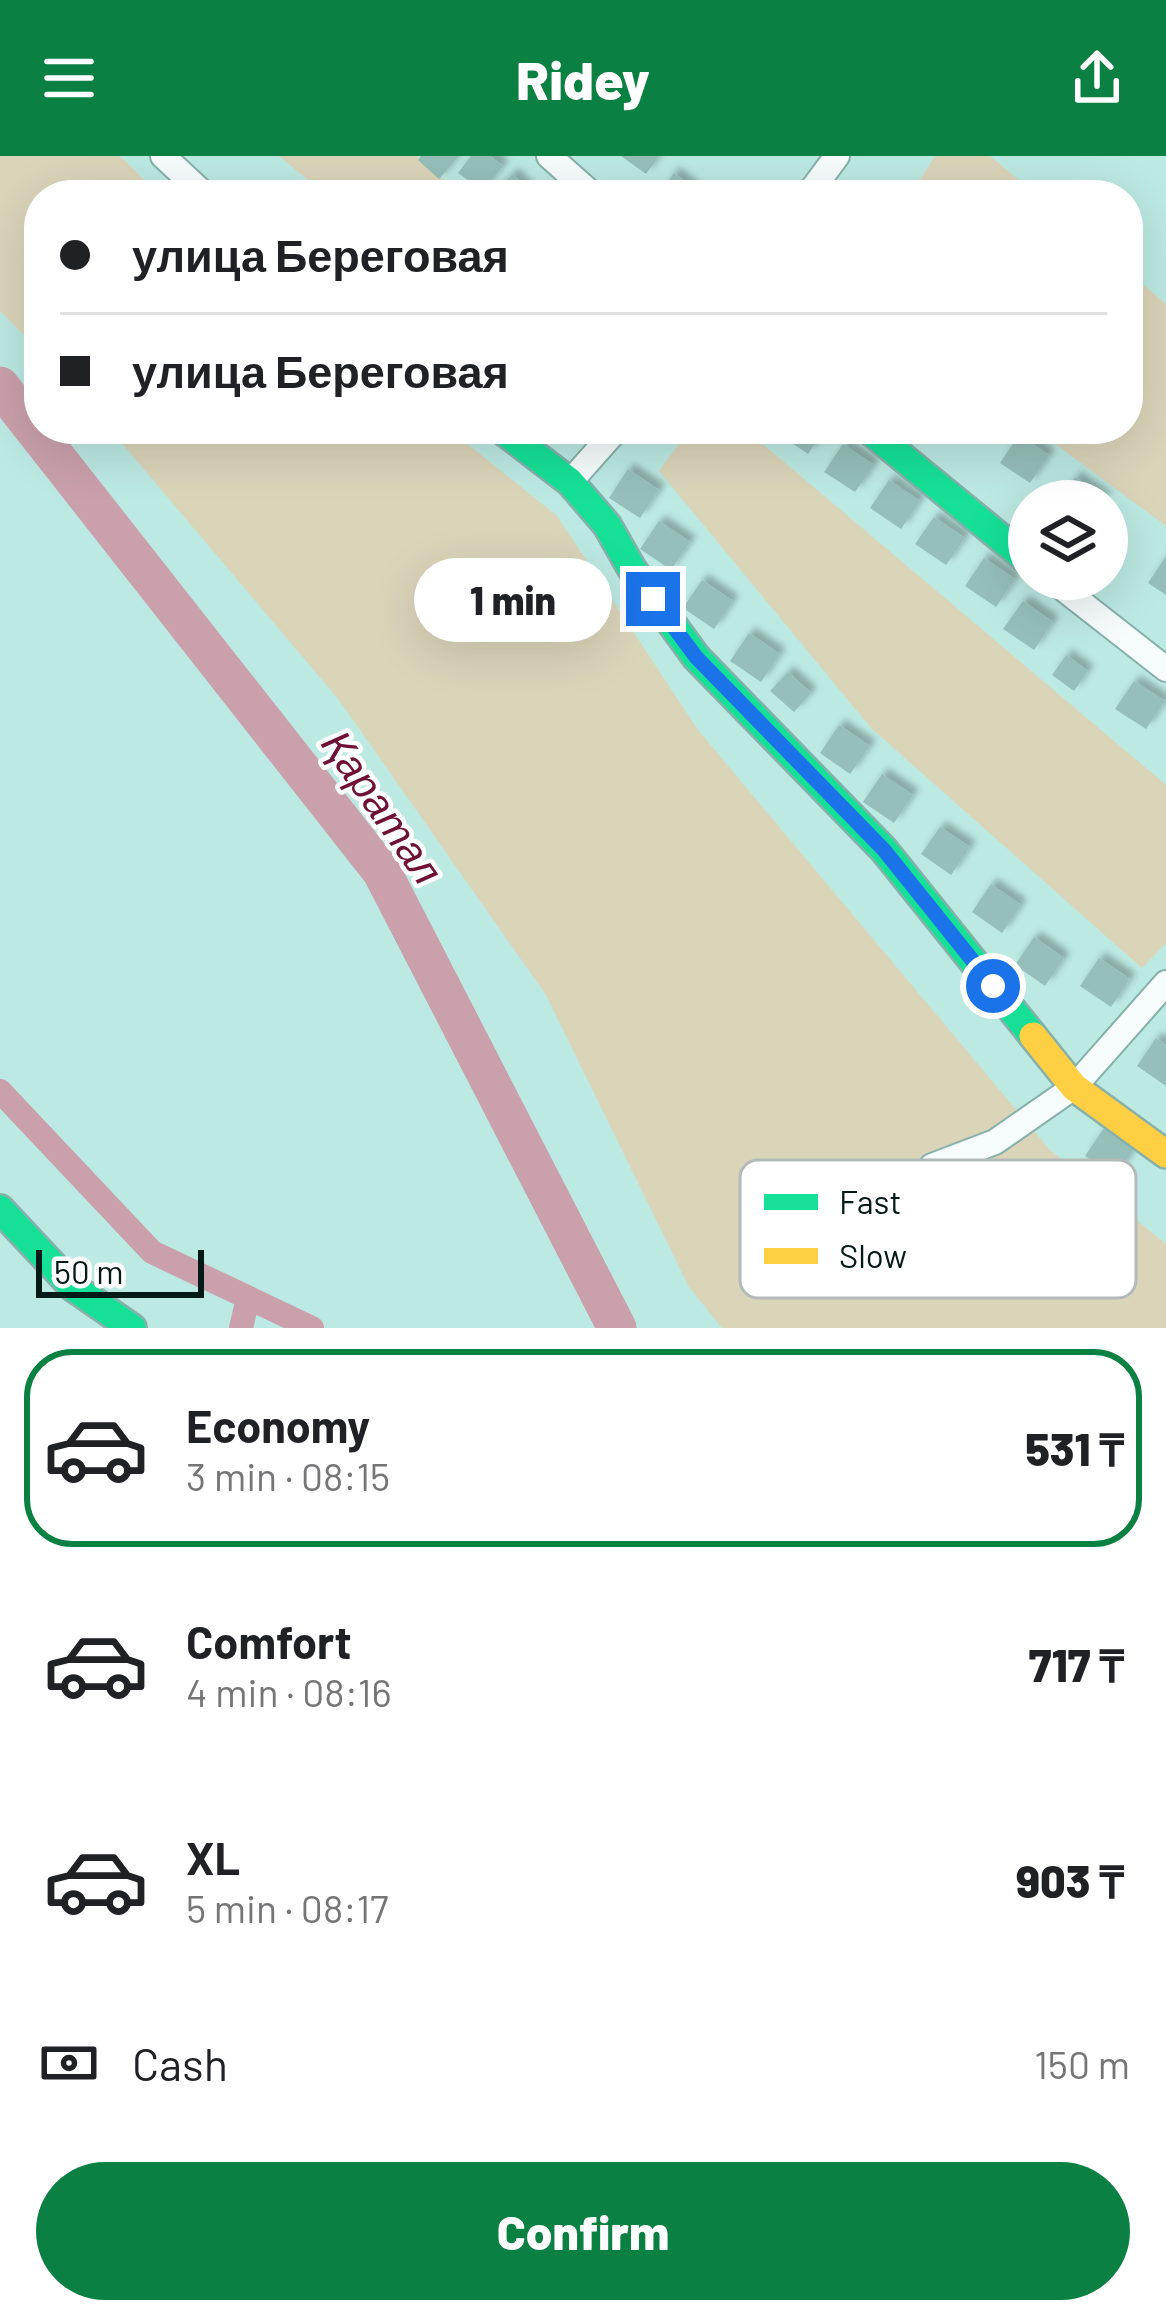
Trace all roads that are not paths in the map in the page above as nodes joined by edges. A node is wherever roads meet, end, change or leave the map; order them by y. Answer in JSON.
{"nodes":[{"id":1,"x":163,"y":156,"type":"edge"},
{"id":2,"x":549,"y":156,"type":"edge"},
{"id":3,"x":189,"y":180,"type":"edge"},
{"id":4,"x":576,"y":180,"type":"edge"},
{"id":5,"x":521,"y":444,"type":"edge"},
{"id":6,"x":604,"y":444,"type":"edge"},
{"id":7,"x":886,"y":444,"type":"edge"},
{"id":8,"x":570,"y":482,"type":"junction"},
{"id":9,"x":1008,"y":544,"type":"edge"},
{"id":10,"x":1078,"y":600,"type":"edge"},
{"id":11,"x":1166,"y":669,"type":"edge"},
{"id":12,"x":1166,"y":983,"type":"edge"},
{"id":13,"x":1074,"y":1087,"type":"junction"},
{"id":14,"x":1166,"y":1154,"type":"edge"},
{"id":15,"x":948,"y":1160,"type":"edge"},
{"id":16,"x":0,"y":1209,"type":"edge"},
{"id":17,"x":132,"y":1328,"type":"edge"}],
"edges":[{"from":1,"to":3,"type":"street"},
{"from":2,"to":4,"type":"street"},
{"from":5,"to":8,"type":"street"},
{"from":6,"to":8,"type":"street"},
{"from":7,"to":9,"type":"street"},
{"from":8,"to":13,"type":"street"},
{"from":10,"to":11,"type":"street"},
{"from":12,"to":13,"type":"street"},
{"from":13,"to":14,"type":"street"},
{"from":13,"to":15,"type":"street"},
{"from":16,"to":17,"type":"street"}]}
